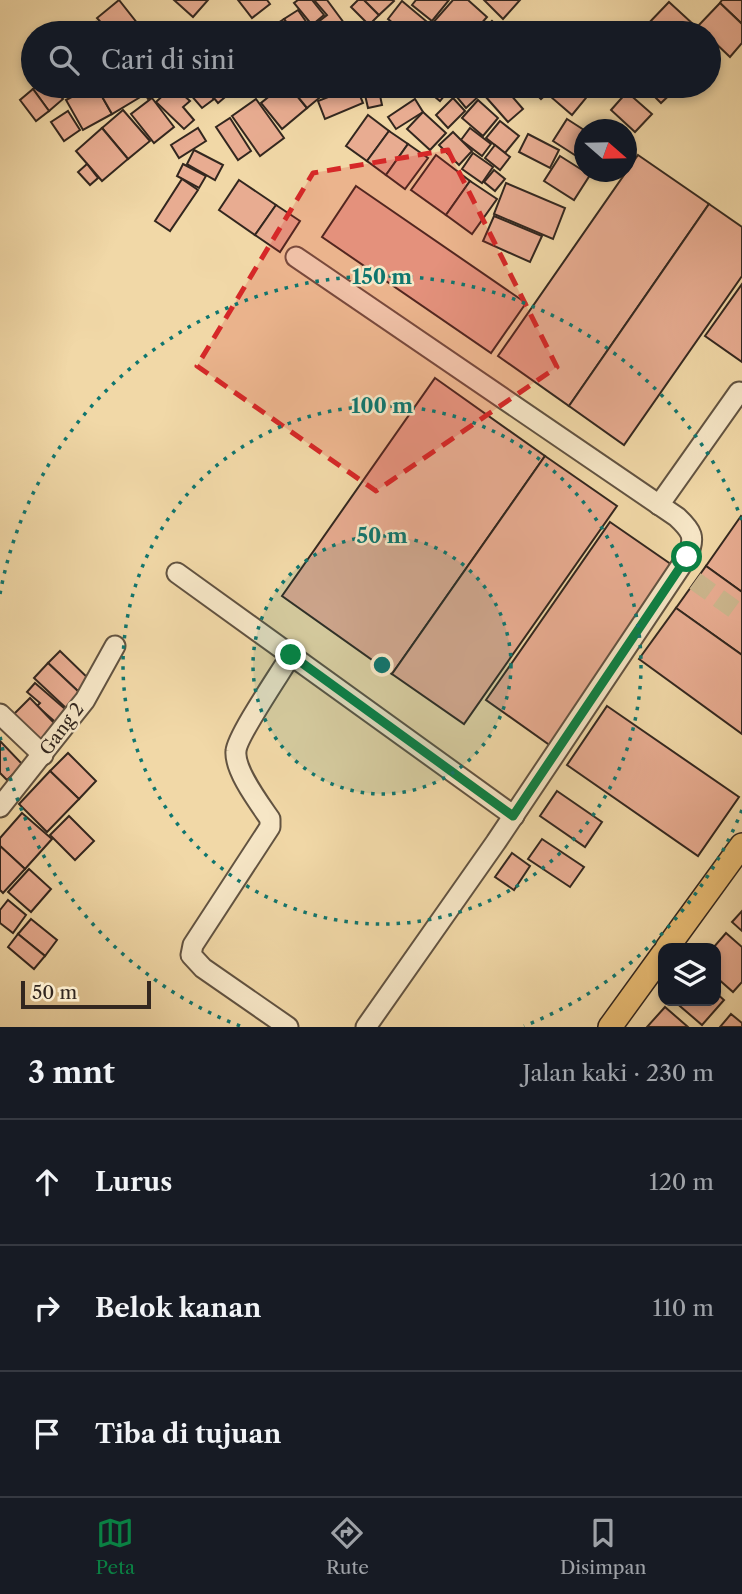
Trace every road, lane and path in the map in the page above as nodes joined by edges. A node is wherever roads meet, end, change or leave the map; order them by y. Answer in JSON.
{"nodes":[{"id":1,"x":296,"y":257,"type":"dead end"},
{"id":2,"x":739,"y":392,"type":"dead end"},
{"id":3,"x":659,"y":505,"type":"junction"},
{"id":4,"x":678,"y":570,"type":"junction"},
{"id":5,"x":177,"y":573,"type":"dead end"},
{"id":6,"x":695,"y":582,"type":"tunnel mouth"},
{"id":7,"x":115,"y":646,"type":"dead end"},
{"id":8,"x":291,"y":655,"type":"junction"},
{"id":9,"x":0,"y":714,"type":"edge"},
{"id":10,"x":43,"y":755,"type":"junction"},
{"id":11,"x":0,"y":807,"type":"edge"},
{"id":12,"x":513,"y":816,"type":"junction"},
{"id":13,"x":742,"y":845,"type":"edge"},
{"id":14,"x":671,"y":943,"type":"edge"},
{"id":15,"x":658,"y":961,"type":"edge"},
{"id":16,"x":288,"y":1027,"type":"edge"},
{"id":17,"x":366,"y":1027,"type":"edge"},
{"id":18,"x":610,"y":1027,"type":"edge"}],
"edges":[{"from":1,"to":3,"type":"street"},
{"from":2,"to":3,"type":"street"},
{"from":3,"to":4,"type":"street"},
{"from":4,"to":6,"type":"street"},
{"from":4,"to":12,"type":"street"},
{"from":5,"to":8,"type":"street"},
{"from":7,"to":10,"type":"street","name":"Gang 2"},
{"from":8,"to":12,"type":"street"},
{"from":8,"to":16,"type":"street"},
{"from":9,"to":10,"type":"street"},
{"from":10,"to":11,"type":"street","name":"Gang 2"},
{"from":12,"to":17,"type":"street"},
{"from":13,"to":14,"type":"main road"},
{"from":15,"to":18,"type":"main road"}]}
